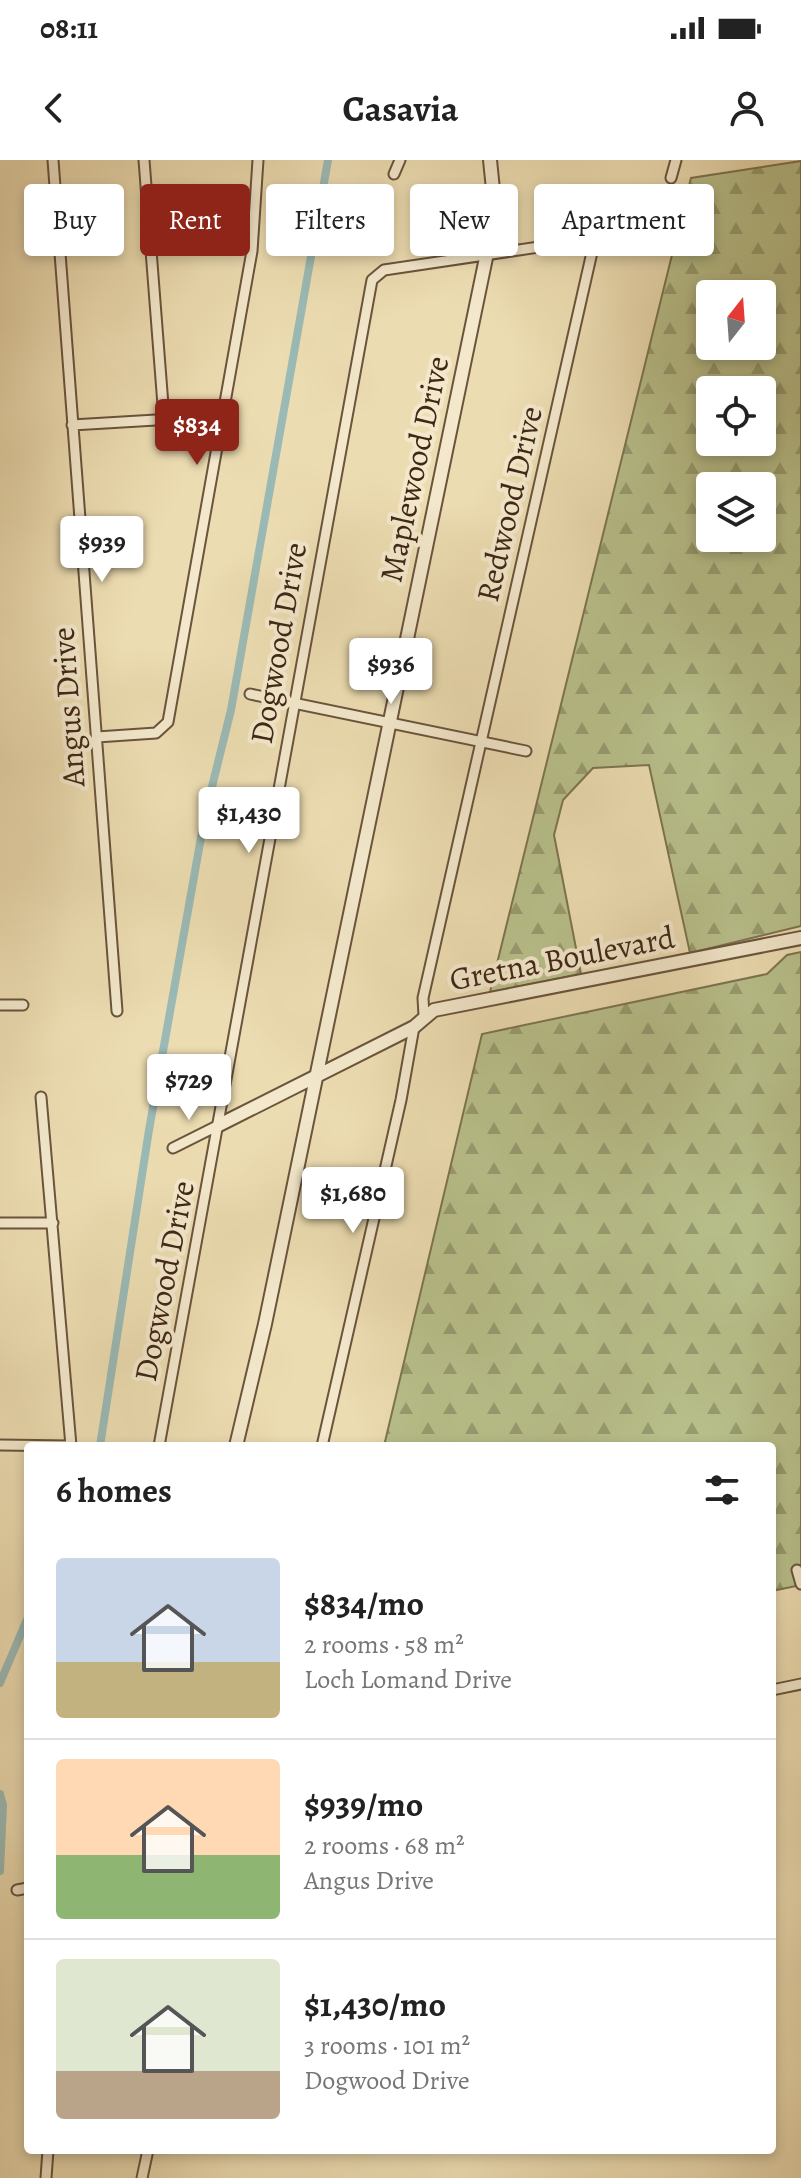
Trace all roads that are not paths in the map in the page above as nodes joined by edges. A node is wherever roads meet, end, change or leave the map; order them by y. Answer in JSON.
{"nodes":[{"id":1,"x":53,"y":160,"type":"edge"},
{"id":2,"x":144,"y":160,"type":"edge"},
{"id":3,"x":258,"y":160,"type":"edge"},
{"id":4,"x":400,"y":160,"type":"edge"},
{"id":5,"x":492,"y":160,"type":"edge"},
{"id":6,"x":676,"y":160,"type":"edge"},
{"id":7,"x":394,"y":174,"type":"dead end"},
{"id":8,"x":671,"y":178,"type":"dead end"},
{"id":9,"x":493,"y":184,"type":"edge"},
{"id":10,"x":469,"y":256,"type":"edge"},
{"id":11,"x":486,"y":256,"type":"edge"},
{"id":12,"x":591,"y":256,"type":"edge"},
{"id":13,"x":223,"y":416,"type":"junction"},
{"id":14,"x":164,"y":418,"type":"junction"},
{"id":15,"x":72,"y":425,"type":"junction"},
{"id":16,"x":250,"y":694,"type":"dead end"},
{"id":17,"x":294,"y":703,"type":"junction"},
{"id":18,"x":387,"y":722,"type":"junction"},
{"id":19,"x":97,"y":737,"type":"junction"},
{"id":20,"x":482,"y":741,"type":"junction"},
{"id":21,"x":526,"y":751,"type":"dead end"},
{"id":22,"x":801,"y":938,"type":"edge"},
{"id":23,"x":0,"y":1005,"type":"edge"},
{"id":24,"x":23,"y":1005,"type":"dead end"},
{"id":25,"x":117,"y":1011,"type":"dead end"},
{"id":26,"x":424,"y":1015,"type":"junction"},
{"id":27,"x":414,"y":1027,"type":"junction"},
{"id":28,"x":316,"y":1078,"type":"junction"},
{"id":29,"x":41,"y":1097,"type":"dead end"},
{"id":30,"x":219,"y":1125,"type":"junction"},
{"id":31,"x":173,"y":1148,"type":"dead end"},
{"id":32,"x":0,"y":1223,"type":"edge"},
{"id":33,"x":53,"y":1223,"type":"junction"},
{"id":34,"x":71,"y":1442,"type":"edge"},
{"id":35,"x":160,"y":1442,"type":"edge"},
{"id":36,"x":237,"y":1442,"type":"edge"},
{"id":37,"x":323,"y":1442,"type":"edge"},
{"id":38,"x":0,"y":1445,"type":"edge"},
{"id":39,"x":24,"y":1445,"type":"edge"},
{"id":40,"x":797,"y":1570,"type":"dead end"},
{"id":41,"x":801,"y":1584,"type":"edge"},
{"id":42,"x":801,"y":1684,"type":"edge"},
{"id":43,"x":776,"y":1689,"type":"edge"},
{"id":44,"x":48,"y":2154,"type":"edge"},
{"id":45,"x":147,"y":2154,"type":"edge"},
{"id":46,"x":46,"y":2178,"type":"edge"},
{"id":47,"x":142,"y":2178,"type":"edge"}],
"edges":[{"from":1,"to":15,"type":"street","name":"Angus Drive"},
{"from":2,"to":14,"type":"street"},
{"from":3,"to":13,"type":"street"},
{"from":4,"to":7,"type":"street"},
{"from":5,"to":9,"type":"street","name":"Maplewood Drive"},
{"from":6,"to":8,"type":"street"},
{"from":10,"to":17,"type":"street","name":"Dogwood Drive"},
{"from":11,"to":18,"type":"street","name":"Maplewood Drive"},
{"from":12,"to":20,"type":"street","name":"Redwood Drive"},
{"from":13,"to":14,"type":"street"},
{"from":13,"to":19,"type":"street"},
{"from":14,"to":15,"type":"street"},
{"from":15,"to":19,"type":"street","name":"Angus Drive"},
{"from":16,"to":17,"type":"street"},
{"from":17,"to":18,"type":"street"},
{"from":17,"to":30,"type":"street","name":"Dogwood Drive"},
{"from":18,"to":20,"type":"street"},
{"from":18,"to":28,"type":"street","name":"Maplewood Drive"},
{"from":19,"to":25,"type":"street","name":"Angus Drive"},
{"from":20,"to":21,"type":"street"},
{"from":20,"to":26,"type":"street","name":"Redwood Drive"},
{"from":22,"to":26,"type":"street","name":"Gretna Boulevard"},
{"from":23,"to":24,"type":"street"},
{"from":26,"to":27,"type":"street","name":"Gretna Boulevard"},
{"from":27,"to":28,"type":"street","name":"Gretna Boulevard"},
{"from":27,"to":37,"type":"street"},
{"from":28,"to":30,"type":"street","name":"Gretna Boulevard"},
{"from":28,"to":36,"type":"street","name":"Maplewood Drive"},
{"from":29,"to":33,"type":"street"},
{"from":30,"to":31,"type":"street","name":"Gretna Boulevard"},
{"from":30,"to":35,"type":"street","name":"Dogwood Drive"},
{"from":32,"to":33,"type":"street"},
{"from":33,"to":34,"type":"street"},
{"from":38,"to":39,"type":"street"},
{"from":40,"to":41,"type":"street"},
{"from":42,"to":43,"type":"street"},
{"from":44,"to":46,"type":"street"},
{"from":45,"to":47,"type":"street"}]}
